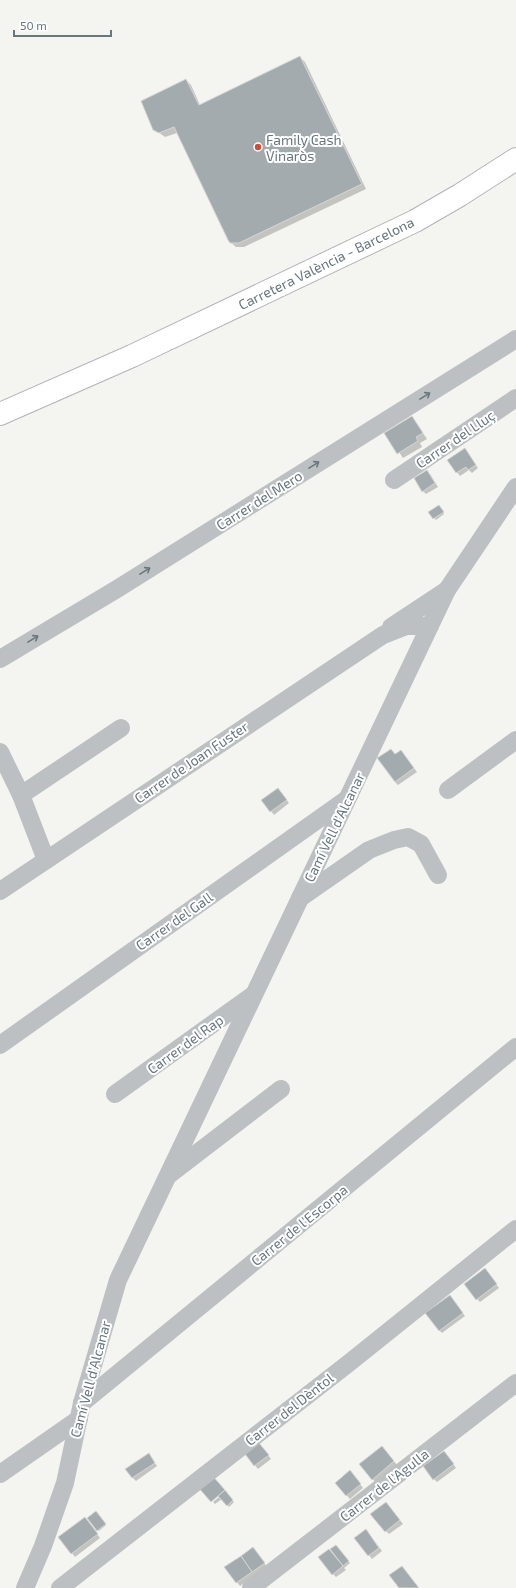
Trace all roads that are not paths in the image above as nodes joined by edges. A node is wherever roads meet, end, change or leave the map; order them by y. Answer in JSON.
{"nodes":[{"id":1,"x":516,"y":159,"type":"edge"},
{"id":2,"x":516,"y":339,"type":"edge"},
{"id":3,"x":132,"y":356,"type":"junction"},
{"id":4,"x":516,"y":398,"type":"edge"},
{"id":5,"x":0,"y":414,"type":"edge"},
{"id":6,"x":0,"y":427,"type":"edge"},
{"id":7,"x":394,"y":480,"type":"dead end"},
{"id":8,"x":513,"y":494,"type":"edge"},
{"id":9,"x":447,"y":590,"type":"junction"},
{"id":10,"x":405,"y":617,"type":"junction"},
{"id":11,"x":431,"y":623,"type":"junction"},
{"id":12,"x":383,"y":635,"type":"junction"},
{"id":13,"x":422,"y":643,"type":"junction"},
{"id":14,"x":0,"y":659,"type":"edge"},
{"id":15,"x":121,"y":728,"type":"dead end"},
{"id":16,"x":516,"y":740,"type":"edge"},
{"id":17,"x":0,"y":752,"type":"edge"},
{"id":18,"x":448,"y":790,"type":"dead end"},
{"id":19,"x":22,"y":795,"type":"junction"},
{"id":20,"x":348,"y":798,"type":"junction"},
{"id":21,"x":46,"y":860,"type":"junction"},
{"id":22,"x":438,"y":875,"type":"dead end"},
{"id":23,"x":0,"y":891,"type":"edge"},
{"id":24,"x":300,"y":899,"type":"junction"},
{"id":25,"x":254,"y":994,"type":"junction"},
{"id":26,"x":0,"y":1045,"type":"edge"},
{"id":27,"x":516,"y":1046,"type":"edge"},
{"id":28,"x":281,"y":1089,"type":"dead end"},
{"id":29,"x":115,"y":1094,"type":"dead end"},
{"id":30,"x":168,"y":1175,"type":"junction"},
{"id":31,"x":516,"y":1229,"type":"edge"},
{"id":32,"x":516,"y":1383,"type":"edge"},
{"id":33,"x":80,"y":1411,"type":"junction"},
{"id":34,"x":0,"y":1474,"type":"edge"},
{"id":35,"x":25,"y":1588,"type":"edge"},
{"id":36,"x":60,"y":1588,"type":"edge"},
{"id":37,"x":251,"y":1588,"type":"edge"}],
"edges":[{"from":1,"to":3,"type":"main road","name":"Carretera València - Barcelona"},
{"from":14,"to":2,"type":"street","name":"Carrer del Mero","one_way":true},
{"from":3,"to":5,"type":"main road","name":"Carretera València - Barcelona"},
{"from":3,"to":6,"type":"main road","name":"Carretera València - Barcelona"},
{"from":4,"to":7,"type":"street","name":"Carrer del Lluç"},
{"from":8,"to":9,"type":"street","name":"Camí Vell d'Alcanar"},
{"from":9,"to":10,"type":"street","name":"Carrer de Joan Fuster"},
{"from":9,"to":11,"type":"street","name":"Camí Vell d'Alcanar"},
{"from":10,"to":11,"type":"street"},
{"from":10,"to":12,"type":"street","name":"Carrer de Joan Fuster"},
{"from":11,"to":12,"type":"street","name":"Carrer de Joan Fuster"},
{"from":11,"to":13,"type":"street","name":"Camí Vell d'Alcanar"},
{"from":12,"to":13,"type":"street","name":"Carrer de Joan Fuster"},
{"from":12,"to":21,"type":"street","name":"Carrer de Joan Fuster"},
{"from":13,"to":20,"type":"street","name":"Camí Vell d'Alcanar"},
{"from":15,"to":19,"type":"street"},
{"from":16,"to":18,"type":"street"},
{"from":17,"to":19,"type":"street"},
{"from":19,"to":21,"type":"street"},
{"from":20,"to":24,"type":"street","name":"Camí Vell d'Alcanar"},
{"from":20,"to":26,"type":"street","name":"Carrer del Gall"},
{"from":21,"to":23,"type":"street","name":"Carrer de Joan Fuster"},
{"from":22,"to":24,"type":"street"},
{"from":24,"to":25,"type":"street","name":"Camí Vell d'Alcanar"},
{"from":25,"to":29,"type":"street","name":"Carrer del Rap"},
{"from":25,"to":30,"type":"street","name":"Camí Vell d'Alcanar"},
{"from":27,"to":33,"type":"street","name":"Carrer de l'Escorpa"},
{"from":28,"to":30,"type":"street","name":"Camí Vell d'Alcanar"},
{"from":30,"to":33,"type":"street","name":"Camí Vell d'Alcanar"},
{"from":31,"to":36,"type":"street","name":"Carrer del Dèntol"},
{"from":32,"to":37,"type":"street","name":"Carrer de l'Agulla"},
{"from":33,"to":34,"type":"street","name":"Carrer de l'Escorpa"},
{"from":33,"to":35,"type":"street","name":"Camí Vell d'Alcanar"}]}
